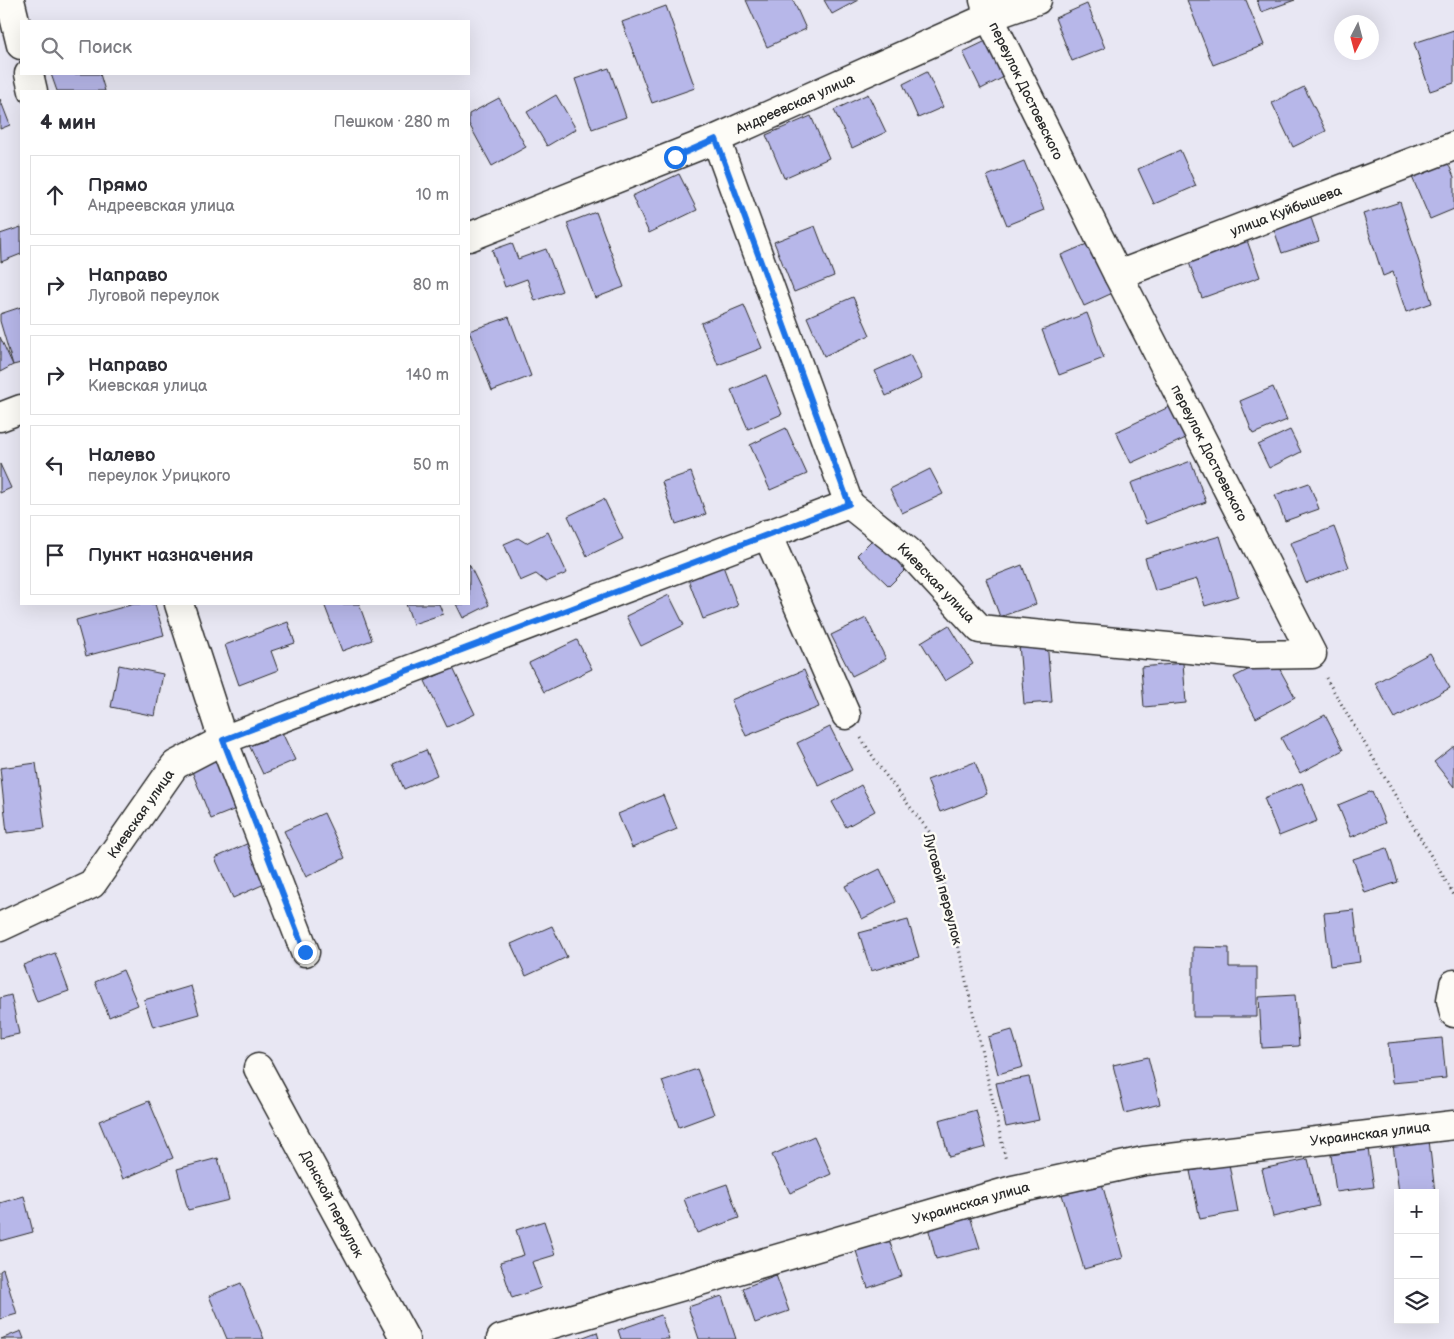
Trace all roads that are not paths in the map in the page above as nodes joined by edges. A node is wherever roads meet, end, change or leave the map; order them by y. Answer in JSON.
{"nodes":[{"id":1,"x":10,"y":0,"type":"edge"},
{"id":2,"x":1037,"y":0,"type":"edge"},
{"id":3,"x":987,"y":9,"type":"edge"},
{"id":4,"x":20,"y":41,"type":"edge"},
{"id":5,"x":28,"y":75,"type":"edge"},
{"id":6,"x":33,"y":90,"type":"edge"},
{"id":7,"x":716,"y":139,"type":"junction"},
{"id":8,"x":1454,"y":146,"type":"edge"},
{"id":9,"x":470,"y":237,"type":"edge"},
{"id":10,"x":1118,"y":275,"type":"junction"},
{"id":11,"x":20,"y":409,"type":"edge"},
{"id":12,"x":0,"y":417,"type":"edge"},
{"id":13,"x":849,"y":504,"type":"junction"},
{"id":14,"x":767,"y":534,"type":"junction"},
{"id":15,"x":179,"y":605,"type":"edge"},
{"id":16,"x":1312,"y":654,"type":"joint"},
{"id":17,"x":846,"y":715,"type":"road end"},
{"id":18,"x":223,"y":740,"type":"junction"},
{"id":19,"x":0,"y":927,"type":"edge"},
{"id":20,"x":305,"y":952,"type":"dead end"},
{"id":21,"x":1454,"y":984,"type":"edge"},
{"id":22,"x":1454,"y":1013,"type":"edge"},
{"id":23,"x":258,"y":1068,"type":"dead end"},
{"id":24,"x":1454,"y":1125,"type":"edge"},
{"id":25,"x":405,"y":1339,"type":"edge"},
{"id":26,"x":501,"y":1339,"type":"edge"}],
"edges":[{"from":1,"to":4,"type":"street"},
{"from":2,"to":3,"type":"street","name":"Андреевская улица"},
{"from":3,"to":7,"type":"street","name":"Андреевская улица"},
{"from":3,"to":10,"type":"street","name":"переулок Достоевского"},
{"from":5,"to":6,"type":"street"},
{"from":7,"to":9,"type":"street","name":"Андреевская улица"},
{"from":7,"to":13,"type":"street"},
{"from":8,"to":10,"type":"street","name":"улица Куйбышева"},
{"from":10,"to":16,"type":"street","name":"переулок Достоевского"},
{"from":11,"to":12,"type":"street"},
{"from":13,"to":14,"type":"street","name":"Киевская улица"},
{"from":13,"to":16,"type":"street","name":"Киевская улица"},
{"from":14,"to":17,"type":"street"},
{"from":14,"to":18,"type":"street","name":"Киевская улица"},
{"from":15,"to":18,"type":"street"},
{"from":18,"to":19,"type":"street","name":"Киевская улица"},
{"from":18,"to":20,"type":"street"},
{"from":21,"to":22,"type":"street"},
{"from":23,"to":25,"type":"street","name":"Донской переулок"},
{"from":24,"to":26,"type":"street","name":"Украинская улица"}]}
